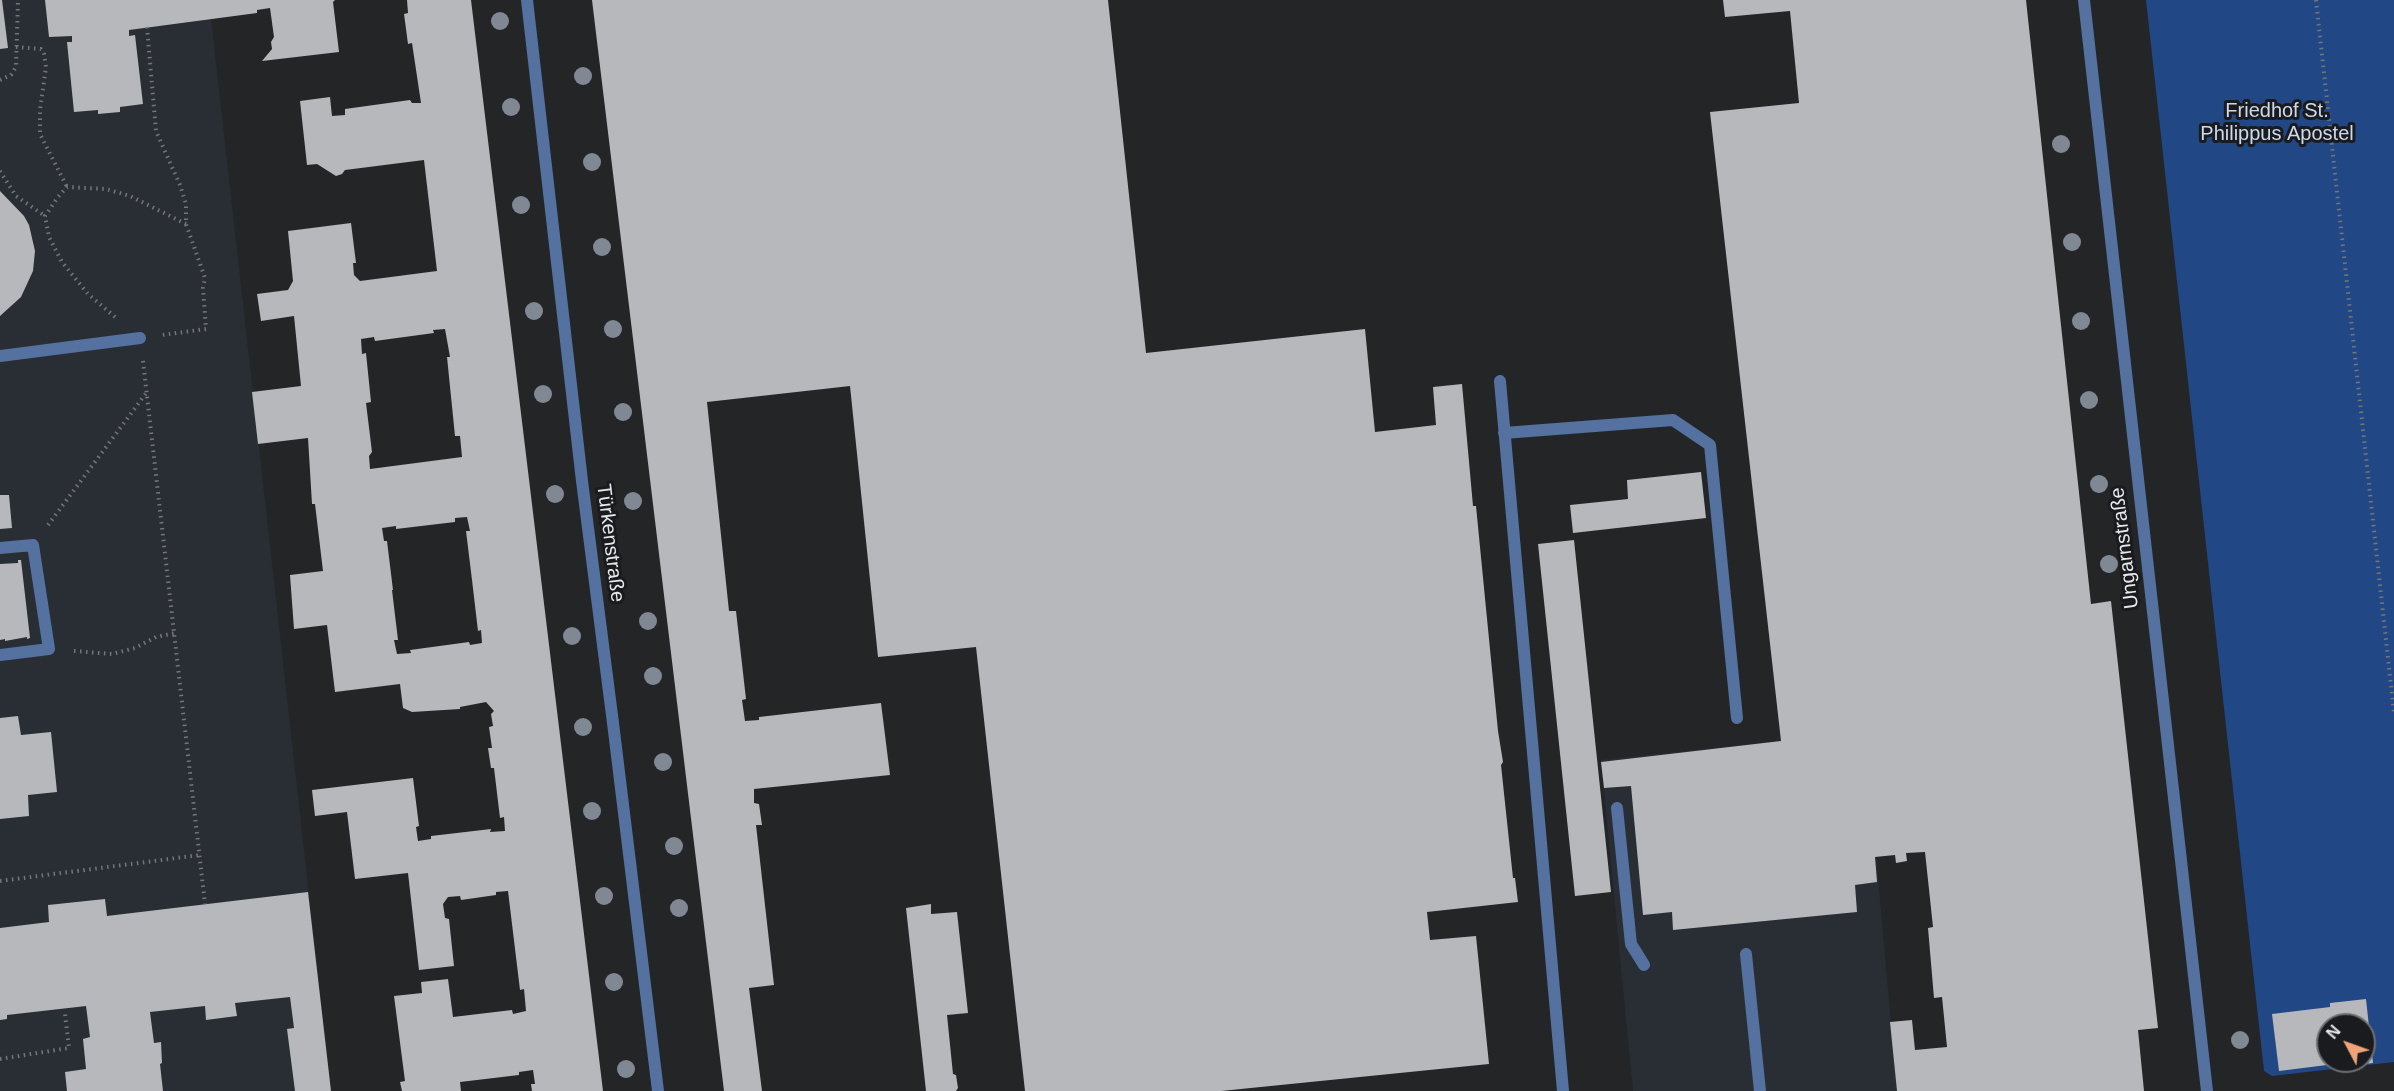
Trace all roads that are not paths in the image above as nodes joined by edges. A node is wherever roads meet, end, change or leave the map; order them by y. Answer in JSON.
{"nodes":[{"id":1,"x":527,"y":0,"type":"edge"},
{"id":2,"x":2084,"y":0,"type":"edge"},
{"id":3,"x":140,"y":338,"type":"road end"},
{"id":4,"x":0,"y":356,"type":"edge"},
{"id":5,"x":1500,"y":381,"type":"dead end"},
{"id":6,"x":1504,"y":433,"type":"junction"},
{"id":7,"x":0,"y":548,"type":"edge"},
{"id":8,"x":0,"y":655,"type":"edge"},
{"id":9,"x":1737,"y":718,"type":"dead end"},
{"id":10,"x":1617,"y":808,"type":"dead end"},
{"id":11,"x":1746,"y":954,"type":"dead end"},
{"id":12,"x":1644,"y":965,"type":"dead end"},
{"id":13,"x":658,"y":1091,"type":"edge"},
{"id":14,"x":1563,"y":1091,"type":"edge"},
{"id":15,"x":1761,"y":1091,"type":"edge"},
{"id":16,"x":2207,"y":1091,"type":"edge"}],
"edges":[{"from":1,"to":13,"type":"street","name":"Türkenstraße"},
{"from":2,"to":16,"type":"street","name":"Ungarnstraße"},
{"from":3,"to":4,"type":"street"},
{"from":5,"to":6,"type":"street"},
{"from":6,"to":9,"type":"street"},
{"from":6,"to":14,"type":"street"},
{"from":7,"to":8,"type":"street"},
{"from":10,"to":12,"type":"street"},
{"from":11,"to":15,"type":"street"}]}
